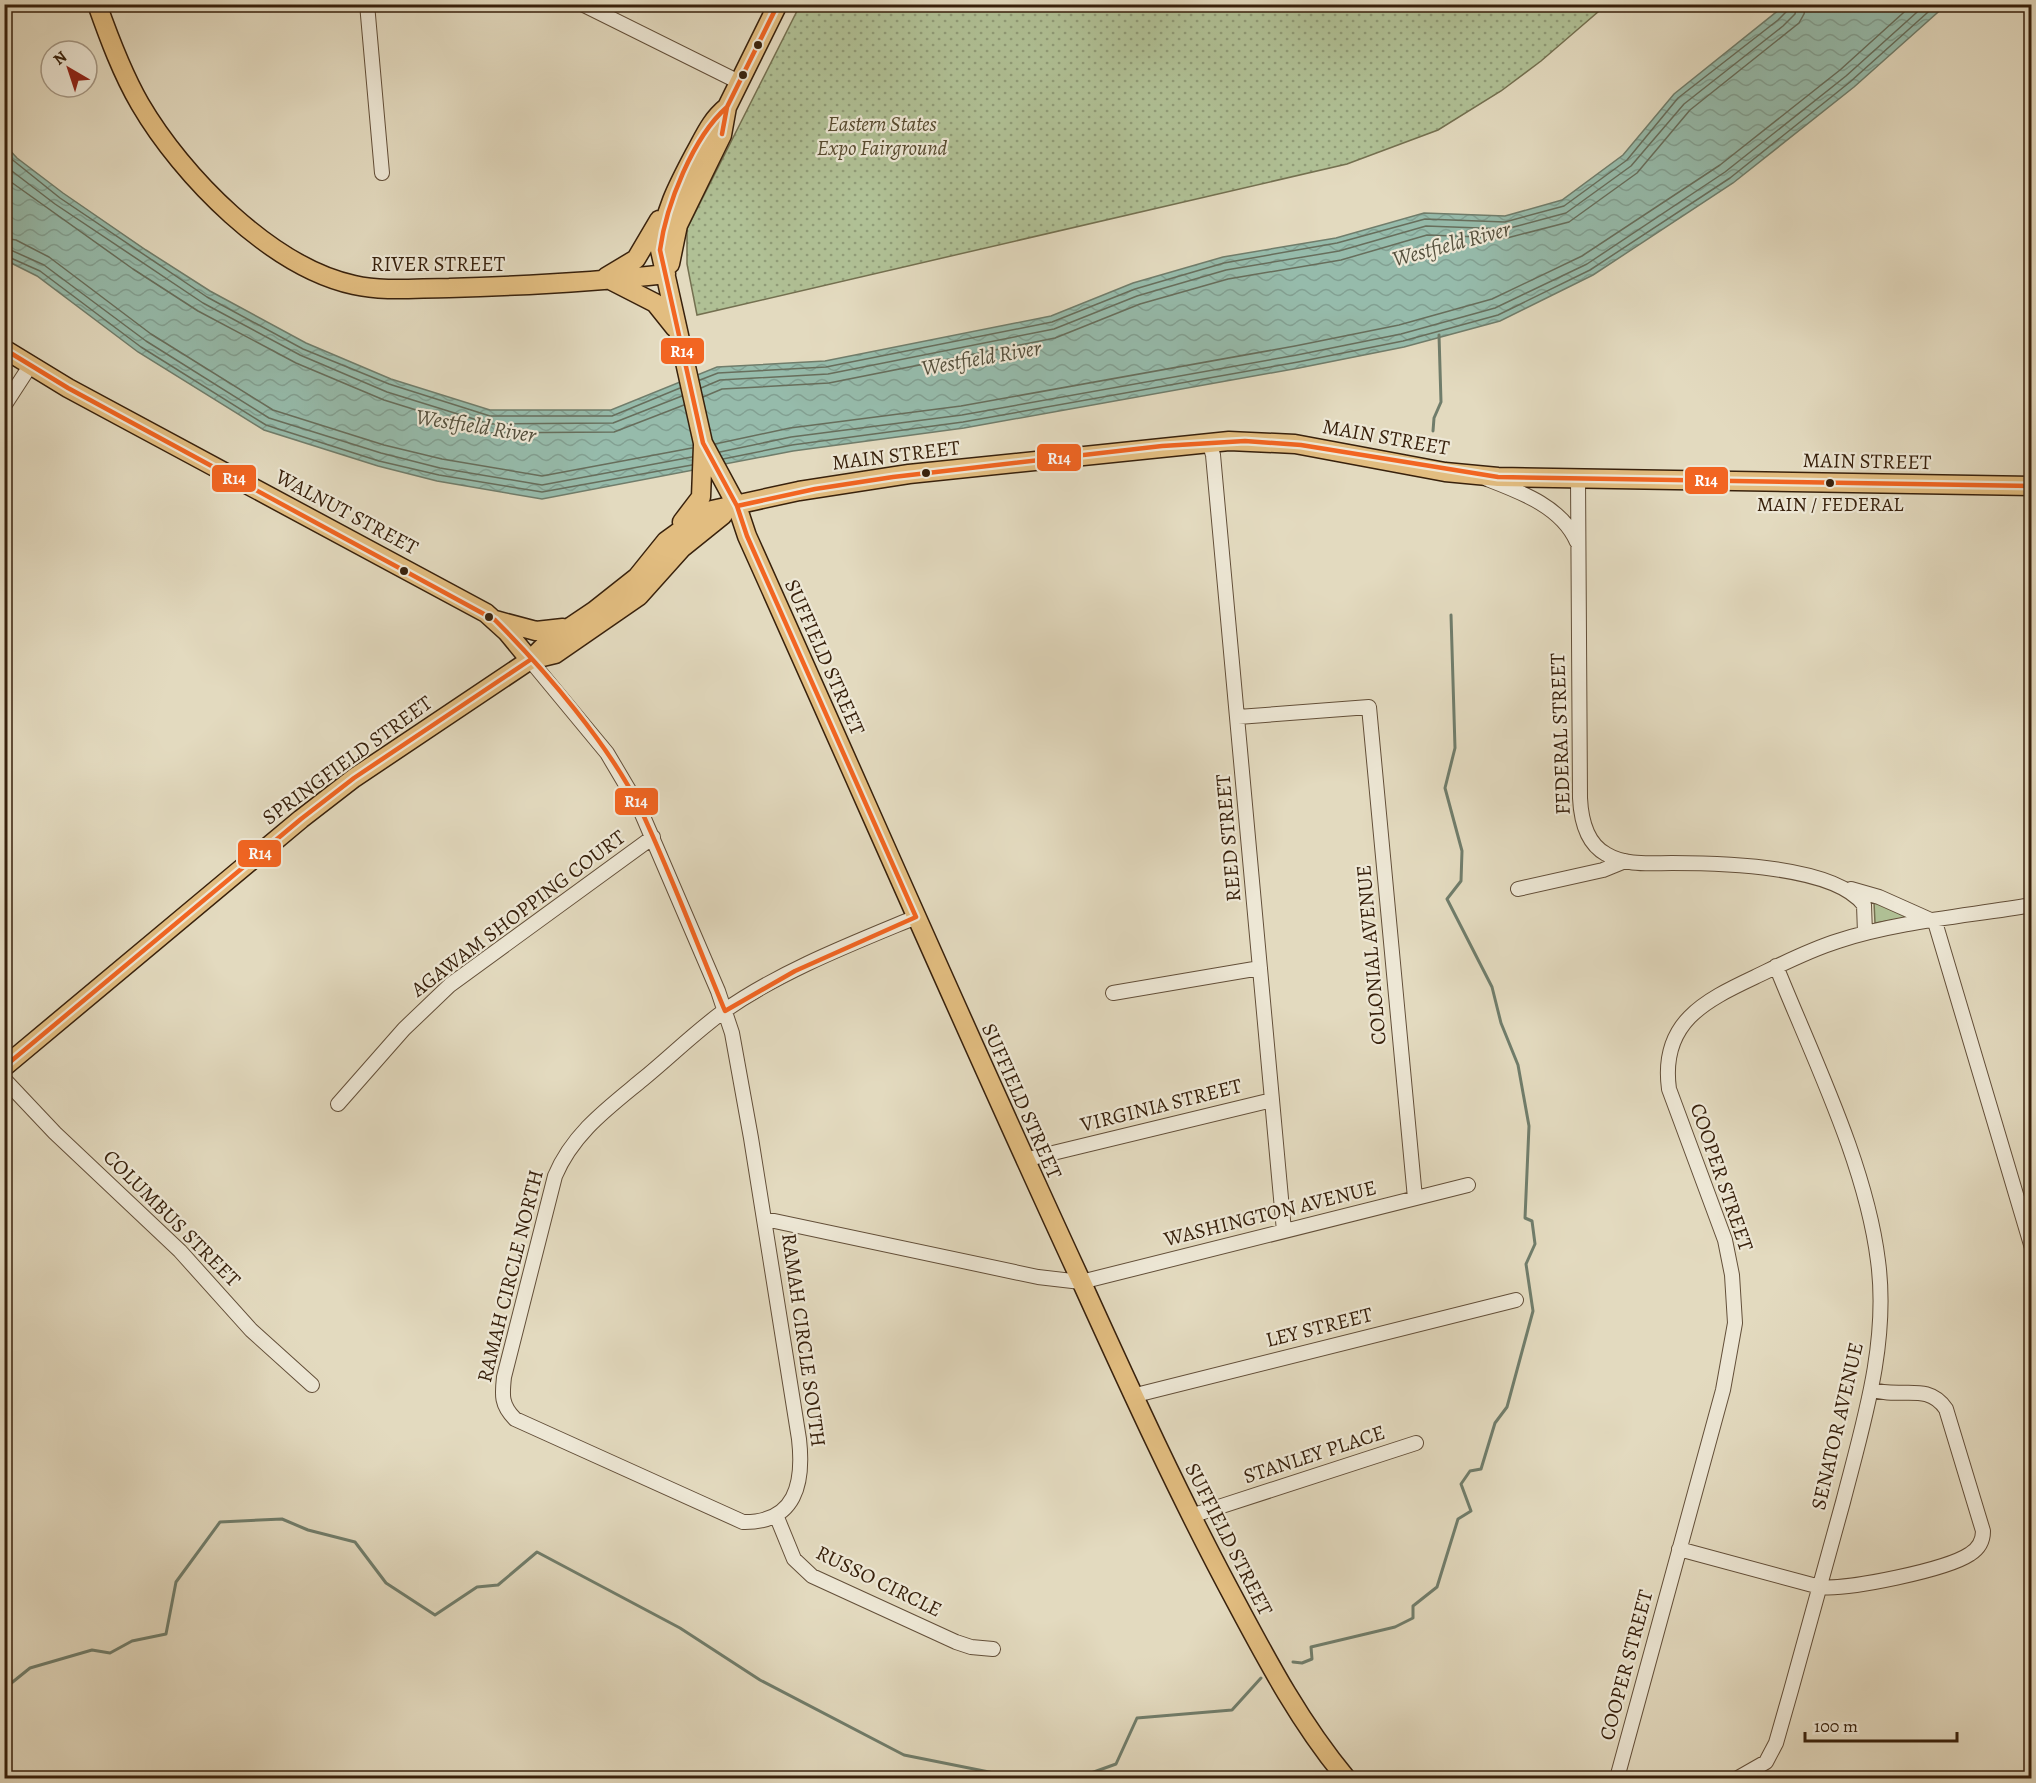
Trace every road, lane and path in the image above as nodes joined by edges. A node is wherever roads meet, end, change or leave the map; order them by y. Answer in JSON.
{"nodes":[{"id":1,"x":97,"y":4,"type":"edge"},
{"id":2,"x":367,"y":4,"type":"edge"},
{"id":3,"x":582,"y":4,"type":"edge"},
{"id":4,"x":778,"y":4,"type":"edge"},
{"id":5,"x":739,"y":82,"type":"junction"},
{"id":6,"x":727,"y":107,"type":"junction"},
{"id":7,"x":382,"y":173,"type":"dead end"},
{"id":8,"x":675,"y":189,"type":"junction"},
{"id":9,"x":666,"y":274,"type":"junction"},
{"id":10,"x":606,"y":280,"type":"junction"},
{"id":11,"x":678,"y":331,"type":"junction"},
{"id":12,"x":4,"y":349,"type":"edge"},
{"id":13,"x":30,"y":366,"type":"junction"},
{"id":14,"x":4,"y":406,"type":"edge"},
{"id":15,"x":1209,"y":442,"type":"junction"},
{"id":16,"x":711,"y":475,"type":"junction"},
{"id":17,"x":1474,"y":475,"type":"junction"},
{"id":18,"x":1578,"y":478,"type":"junction"},
{"id":19,"x":2031,"y":486,"type":"edge"},
{"id":20,"x":737,"y":506,"type":"junction"},
{"id":21,"x":666,"y":541,"type":"junction"},
{"id":22,"x":1578,"y":544,"type":"junction"},
{"id":23,"x":495,"y":620,"type":"junction"},
{"id":24,"x":571,"y":625,"type":"junction"},
{"id":25,"x":530,"y":660,"type":"junction"},
{"id":26,"x":1238,"y":717,"type":"junction"},
{"id":27,"x":653,"y":837,"type":"junction"},
{"id":28,"x":1625,"y":861,"type":"junction"},
{"id":29,"x":1837,"y":885,"type":"junction"},
{"id":30,"x":1518,"y":889,"type":"dead end"},
{"id":31,"x":2031,"y":905,"type":"edge"},
{"id":32,"x":916,"y":916,"type":"junction"},
{"id":33,"x":1935,"y":922,"type":"junction"},
{"id":34,"x":1865,"y":933,"type":"junction"},
{"id":35,"x":1776,"y":966,"type":"junction"},
{"id":36,"x":1260,"y":968,"type":"junction"},
{"id":37,"x":1113,"y":993,"type":"dead end"},
{"id":38,"x":725,"y":1011,"type":"junction"},
{"id":39,"x":4,"y":1067,"type":"edge"},
{"id":40,"x":4,"y":1079,"type":"edge"},
{"id":41,"x":1272,"y":1100,"type":"junction"},
{"id":42,"x":338,"y":1104,"type":"dead end"},
{"id":43,"x":1024,"y":1160,"type":"junction"},
{"id":44,"x":1468,"y":1185,"type":"dead end"},
{"id":45,"x":1415,"y":1198,"type":"junction"},
{"id":46,"x":765,"y":1219,"type":"junction"},
{"id":47,"x":1284,"y":1231,"type":"junction"},
{"id":48,"x":2031,"y":1248,"type":"edge"},
{"id":49,"x":1081,"y":1282,"type":"junction"},
{"id":50,"x":1516,"y":1300,"type":"dead end"},
{"id":51,"x":312,"y":1385,"type":"dead end"},
{"id":52,"x":1871,"y":1389,"type":"junction"},
{"id":53,"x":1132,"y":1396,"type":"junction"},
{"id":54,"x":1416,"y":1443,"type":"dead end"},
{"id":55,"x":776,"y":1515,"type":"junction"},
{"id":56,"x":1191,"y":1516,"type":"junction"},
{"id":57,"x":1679,"y":1549,"type":"junction"},
{"id":58,"x":1820,"y":1587,"type":"junction"},
{"id":59,"x":993,"y":1649,"type":"dead end"},
{"id":60,"x":1346,"y":1779,"type":"edge"},
{"id":61,"x":1617,"y":1779,"type":"edge"},
{"id":62,"x":1738,"y":1779,"type":"edge"}],
"edges":[{"from":1,"to":10,"type":"main road","name":"RIVER STREET"},
{"from":2,"to":7,"type":"street"},
{"from":3,"to":5,"type":"street"},
{"from":4,"to":5,"type":"main road"},
{"from":5,"to":6,"type":"main road"},
{"from":6,"to":8,"type":"main road"},
{"from":6,"to":9,"type":"main road"},
{"from":8,"to":9,"type":"main road","name":"SUFFIELD STREET"},
{"from":8,"to":10,"type":"main road"},
{"from":9,"to":10,"type":"main road","name":"RIVER STREET"},
{"from":9,"to":11,"type":"main road","name":"SUFFIELD STREET"},
{"from":10,"to":11,"type":"main road"},
{"from":11,"to":16,"type":"main road","name":"SUFFIELD STREET"},
{"from":12,"to":13,"type":"main road","name":"WALNUT STREET"},
{"from":13,"to":14,"type":"street"},
{"from":13,"to":23,"type":"main road","name":"WALNUT STREET"},
{"from":15,"to":17,"type":"main road","name":"MAIN STREET"},
{"from":15,"to":20,"type":"main road","name":"MAIN STREET"},
{"from":15,"to":26,"type":"street","name":"REED STREET"},
{"from":16,"to":20,"type":"main road","name":"SUFFIELD STREET"},
{"from":16,"to":21,"type":"main road"},
{"from":17,"to":18,"type":"main road","name":"MAIN STREET"},
{"from":17,"to":22,"type":"street"},
{"from":18,"to":19,"type":"main road","name":"MAIN STREET"},
{"from":18,"to":22,"type":"street","name":"FEDERAL STREET"},
{"from":20,"to":21,"type":"main road","name":"SPRINGFIELD STREET"},
{"from":20,"to":25,"type":"main road","name":"SPRINGFIELD STREET"},
{"from":20,"to":32,"type":"main road","name":"SUFFIELD STREET"},
{"from":21,"to":24,"type":"main road","name":"SPRINGFIELD STREET"},
{"from":22,"to":28,"type":"street","name":"FEDERAL STREET"},
{"from":23,"to":24,"type":"main road"},
{"from":23,"to":25,"type":"main road","name":"WALNUT STREET"},
{"from":24,"to":25,"type":"main road","name":"SPRINGFIELD STREET"},
{"from":25,"to":27,"type":"street","name":"RAMAH CIRCLE SOUTH"},
{"from":25,"to":39,"type":"main road","name":"SPRINGFIELD STREET"},
{"from":26,"to":36,"type":"street","name":"REED STREET"},
{"from":26,"to":45,"type":"street","name":"COLONIAL AVENUE"},
{"from":27,"to":38,"type":"street","name":"RAMAH CIRCLE SOUTH"},
{"from":27,"to":42,"type":"street","name":"AGAWAM SHOPPING COURT"},
{"from":28,"to":29,"type":"street","name":"FEDERAL STREET"},
{"from":28,"to":30,"type":"street"},
{"from":29,"to":33,"type":"street","name":"FEDERAL STREET"},
{"from":29,"to":34,"type":"street","name":"FEDERAL STREET"},
{"from":31,"to":33,"type":"street","name":"COOPER STREET"},
{"from":32,"to":38,"type":"street","name":"RAMAH CIRCLE NORTH"},
{"from":32,"to":43,"type":"main road","name":"SUFFIELD STREET"},
{"from":33,"to":34,"type":"street","name":"COOPER STREET"},
{"from":33,"to":48,"type":"street"},
{"from":34,"to":35,"type":"street","name":"COOPER STREET"},
{"from":35,"to":52,"type":"street","name":"SENATOR AVENUE"},
{"from":35,"to":57,"type":"street","name":"COOPER STREET"},
{"from":36,"to":37,"type":"street"},
{"from":36,"to":41,"type":"street","name":"REED STREET"},
{"from":38,"to":46,"type":"street","name":"RAMAH CIRCLE SOUTH"},
{"from":38,"to":55,"type":"street","name":"RAMAH CIRCLE NORTH"},
{"from":40,"to":51,"type":"street","name":"COLUMBUS STREET"},
{"from":41,"to":43,"type":"street","name":"VIRGINIA STREET"},
{"from":41,"to":47,"type":"street","name":"REED STREET"},
{"from":43,"to":49,"type":"main road","name":"SUFFIELD STREET"},
{"from":44,"to":45,"type":"street","name":"WASHINGTON AVENUE"},
{"from":45,"to":47,"type":"street","name":"WASHINGTON AVENUE"},
{"from":46,"to":49,"type":"street"},
{"from":46,"to":55,"type":"street","name":"RAMAH CIRCLE SOUTH"},
{"from":47,"to":49,"type":"street","name":"WASHINGTON AVENUE"},
{"from":49,"to":53,"type":"main road","name":"SUFFIELD STREET"},
{"from":50,"to":53,"type":"street","name":"LEY STREET"},
{"from":52,"to":58,"type":"street","name":"SENATOR AVENUE"},
{"from":52,"to":58,"type":"street"},
{"from":53,"to":56,"type":"main road","name":"SUFFIELD STREET"},
{"from":54,"to":56,"type":"street","name":"STANLEY PLACE"},
{"from":55,"to":59,"type":"street","name":"RUSSO CIRCLE"},
{"from":56,"to":60,"type":"main road","name":"SUFFIELD STREET"},
{"from":57,"to":58,"type":"street"},
{"from":57,"to":61,"type":"street","name":"COOPER STREET"},
{"from":58,"to":62,"type":"street","name":"SENATOR AVENUE"}]}
